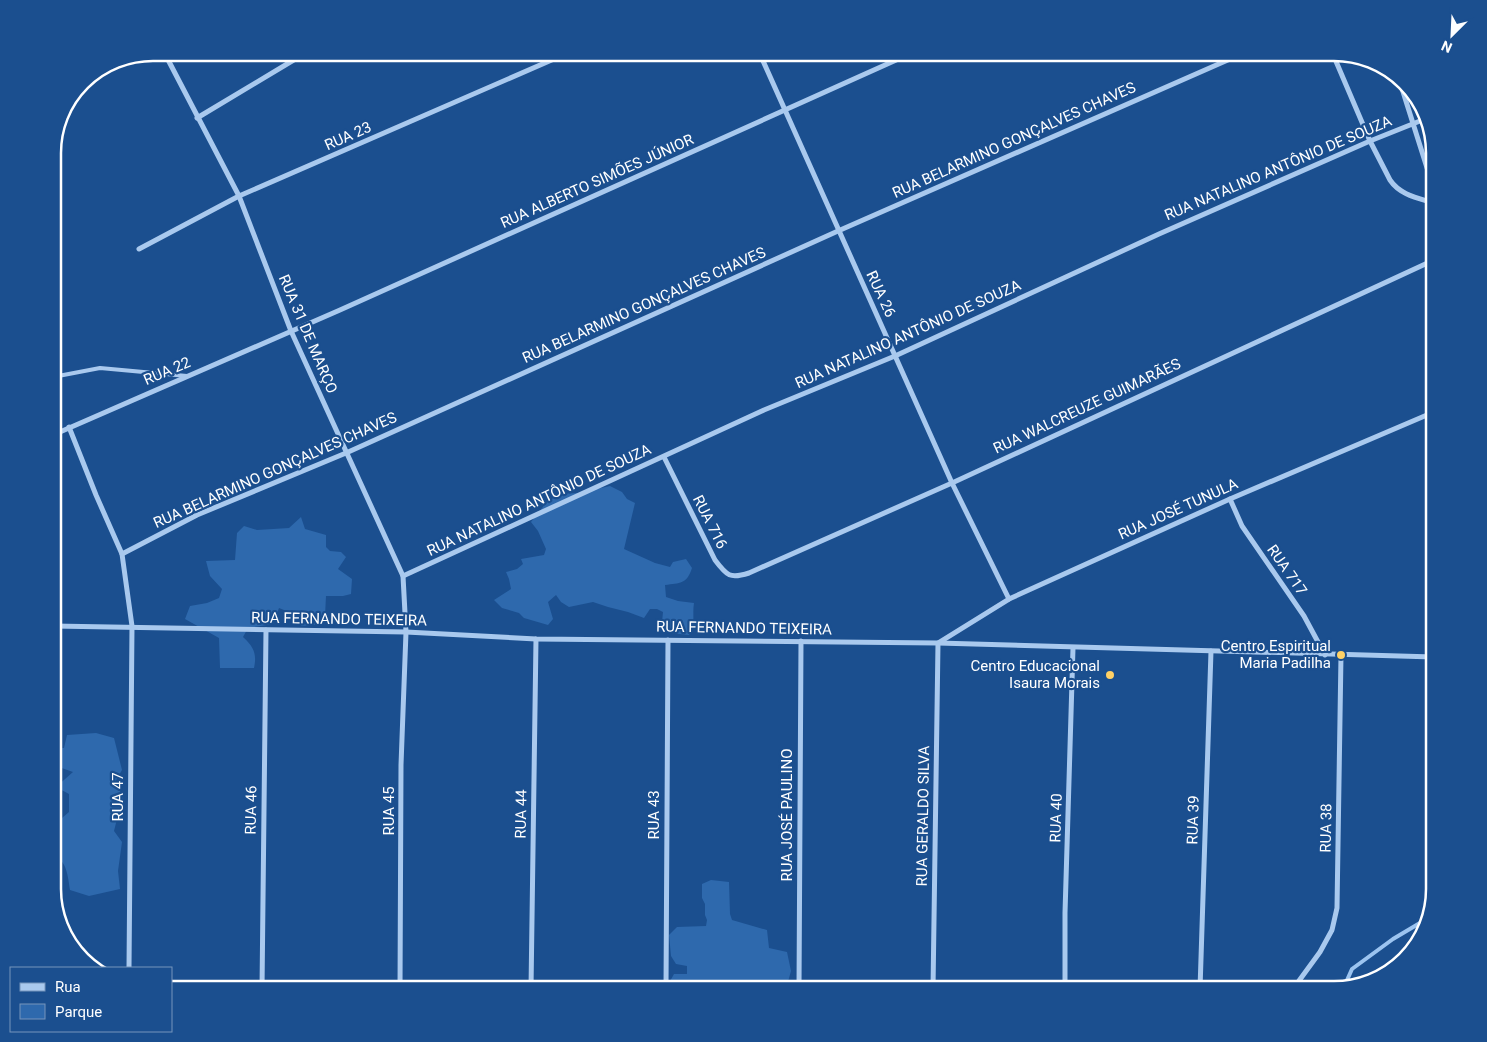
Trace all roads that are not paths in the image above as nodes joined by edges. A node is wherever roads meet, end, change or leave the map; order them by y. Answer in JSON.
{"nodes":[{"id":1,"x":169,"y":61,"type":"edge"},
{"id":2,"x":292,"y":61,"type":"edge"},
{"id":3,"x":549,"y":61,"type":"edge"},
{"id":4,"x":763,"y":61,"type":"edge"},
{"id":5,"x":894,"y":61,"type":"edge"},
{"id":6,"x":1225,"y":61,"type":"edge"},
{"id":7,"x":1336,"y":61,"type":"edge"},
{"id":8,"x":1404,"y":94,"type":"edge"},
{"id":9,"x":785,"y":110,"type":"junction"},
{"id":10,"x":197,"y":118,"type":"junction"},
{"id":11,"x":1420,"y":121,"type":"edge"},
{"id":12,"x":1413,"y":124,"type":"junction"},
{"id":13,"x":1370,"y":141,"type":"junction"},
{"id":14,"x":1426,"y":165,"type":"edge"},
{"id":15,"x":239,"y":196,"type":"junction"},
{"id":16,"x":1426,"y":200,"type":"edge"},
{"id":17,"x":838,"y":231,"type":"junction"},
{"id":18,"x":139,"y":249,"type":"dead end"},
{"id":19,"x":1426,"y":264,"type":"edge"},
{"id":20,"x":291,"y":331,"type":"junction"},
{"id":21,"x":895,"y":356,"type":"junction"},
{"id":22,"x":61,"y":375,"type":"edge"},
{"id":23,"x":187,"y":376,"type":"junction"},
{"id":24,"x":1426,"y":415,"type":"edge"},
{"id":25,"x":69,"y":427,"type":"junction"},
{"id":26,"x":61,"y":430,"type":"edge"},
{"id":27,"x":346,"y":454,"type":"junction"},
{"id":28,"x":664,"y":457,"type":"junction"},
{"id":29,"x":952,"y":483,"type":"junction"},
{"id":30,"x":1230,"y":499,"type":"junction"},
{"id":31,"x":122,"y":554,"type":"junction"},
{"id":32,"x":749,"y":573,"type":"joint"},
{"id":33,"x":403,"y":576,"type":"junction"},
{"id":34,"x":1008,"y":599,"type":"junction"},
{"id":35,"x":61,"y":626,"type":"edge"},
{"id":36,"x":132,"y":626,"type":"junction"},
{"id":37,"x":266,"y":630,"type":"junction"},
{"id":38,"x":406,"y":632,"type":"junction"},
{"id":39,"x":536,"y":639,"type":"junction"},
{"id":40,"x":668,"y":640,"type":"junction"},
{"id":41,"x":801,"y":641,"type":"junction"},
{"id":42,"x":938,"y":643,"type":"junction"},
{"id":43,"x":1073,"y":648,"type":"junction"},
{"id":44,"x":1211,"y":651,"type":"junction"},
{"id":45,"x":1325,"y":655,"type":"junction"},
{"id":46,"x":1340,"y":655,"type":"junction"},
{"id":47,"x":1426,"y":657,"type":"edge"},
{"id":48,"x":129,"y":967,"type":"edge"},
{"id":49,"x":262,"y":981,"type":"edge"},
{"id":50,"x":400,"y":981,"type":"edge"},
{"id":51,"x":531,"y":981,"type":"edge"},
{"id":52,"x":666,"y":981,"type":"edge"},
{"id":53,"x":798,"y":981,"type":"edge"},
{"id":54,"x":933,"y":981,"type":"edge"},
{"id":55,"x":1065,"y":981,"type":"edge"},
{"id":56,"x":1200,"y":981,"type":"edge"},
{"id":57,"x":1299,"y":981,"type":"edge"}],
"edges":[{"from":1,"to":10,"type":"street","name":"RUA 31 DE MARÇO"},
{"from":2,"to":10,"type":"street"},
{"from":3,"to":15,"type":"street","name":"RUA 23"},
{"from":4,"to":9,"type":"street","name":"RUA 26"},
{"from":5,"to":9,"type":"street","name":"RUA ALBERTO SIMÕES JÚNIOR"},
{"from":6,"to":17,"type":"street","name":"RUA BELARMINO GONÇALVES CHAVES"},
{"from":7,"to":13,"type":"street"},
{"from":8,"to":12,"type":"street"},
{"from":9,"to":17,"type":"street","name":"RUA 26"},
{"from":9,"to":20,"type":"street","name":"RUA ALBERTO SIMÕES JÚNIOR"},
{"from":10,"to":15,"type":"street","name":"RUA 31 DE MARÇO"},
{"from":11,"to":12,"type":"street","name":"RUA NATALINO ANTÔNIO DE SOUZA"},
{"from":12,"to":13,"type":"street","name":"RUA NATALINO ANTÔNIO DE SOUZA"},
{"from":12,"to":14,"type":"street"},
{"from":13,"to":16,"type":"street"},
{"from":13,"to":21,"type":"street","name":"RUA NATALINO ANTÔNIO DE SOUZA"},
{"from":15,"to":18,"type":"street","name":"RUA 23"},
{"from":15,"to":20,"type":"street","name":"RUA 31 DE MARÇO"},
{"from":17,"to":21,"type":"street","name":"RUA 26"},
{"from":17,"to":27,"type":"street","name":"RUA BELARMINO GONÇALVES CHAVES"},
{"from":19,"to":29,"type":"street","name":"RUA WALCREUZE GUIMARÃES"},
{"from":20,"to":23,"type":"street","name":"RUA 22"},
{"from":20,"to":27,"type":"street","name":"RUA 31 DE MARÇO"},
{"from":21,"to":28,"type":"street","name":"RUA NATALINO ANTÔNIO DE SOUZA"},
{"from":21,"to":29,"type":"street","name":"RUA 26"},
{"from":22,"to":23,"type":"lane"},
{"from":23,"to":25,"type":"street","name":"RUA 22"},
{"from":24,"to":30,"type":"street","name":"RUA JOSÉ TUNULA"},
{"from":25,"to":26,"type":"street","name":"RUA 22"},
{"from":25,"to":31,"type":"street"},
{"from":27,"to":31,"type":"street","name":"RUA BELARMINO GONÇALVES CHAVES"},
{"from":27,"to":33,"type":"street","name":"RUA 31 DE MARÇO"},
{"from":28,"to":32,"type":"street","name":"RUA 716"},
{"from":28,"to":33,"type":"street","name":"RUA NATALINO ANTÔNIO DE SOUZA"},
{"from":29,"to":32,"type":"street","name":"RUA WALCREUZE GUIMARÃES"},
{"from":29,"to":34,"type":"street","name":"RUA 26"},
{"from":30,"to":34,"type":"street","name":"RUA JOSÉ TUNULA"},
{"from":30,"to":45,"type":"street","name":"RUA 717"},
{"from":31,"to":36,"type":"street"},
{"from":33,"to":38,"type":"street","name":"RUA 31 DE MARÇO"},
{"from":34,"to":42,"type":"street","name":"RUA JOSÉ TUNULA"},
{"from":35,"to":36,"type":"street","name":"RUA FERNANDO TEIXEIRA"},
{"from":36,"to":37,"type":"street","name":"RUA FERNANDO TEIXEIRA"},
{"from":36,"to":48,"type":"street","name":"RUA 47"},
{"from":37,"to":38,"type":"street","name":"RUA FERNANDO TEIXEIRA"},
{"from":37,"to":49,"type":"street","name":"RUA 46"},
{"from":38,"to":39,"type":"street","name":"RUA FERNANDO TEIXEIRA"},
{"from":38,"to":50,"type":"street","name":"RUA 45"},
{"from":39,"to":40,"type":"street","name":"RUA FERNANDO TEIXEIRA"},
{"from":39,"to":51,"type":"street","name":"RUA 44"},
{"from":40,"to":41,"type":"street","name":"RUA FERNANDO TEIXEIRA"},
{"from":40,"to":52,"type":"street","name":"RUA 43"},
{"from":41,"to":42,"type":"street","name":"RUA FERNANDO TEIXEIRA"},
{"from":41,"to":53,"type":"street","name":"RUA JOSÉ PAULINO"},
{"from":42,"to":43,"type":"street","name":"RUA FERNANDO TEIXEIRA"},
{"from":42,"to":54,"type":"street","name":"RUA GERALDO SILVA"},
{"from":43,"to":44,"type":"street","name":"RUA FERNANDO TEIXEIRA"},
{"from":43,"to":55,"type":"street","name":"RUA 40"},
{"from":44,"to":45,"type":"street","name":"RUA FERNANDO TEIXEIRA"},
{"from":44,"to":56,"type":"street","name":"RUA 39"},
{"from":45,"to":46,"type":"street","name":"RUA FERNANDO TEIXEIRA"},
{"from":46,"to":47,"type":"street","name":"RUA FERNANDO TEIXEIRA"},
{"from":46,"to":57,"type":"street","name":"RUA 38"}]}
